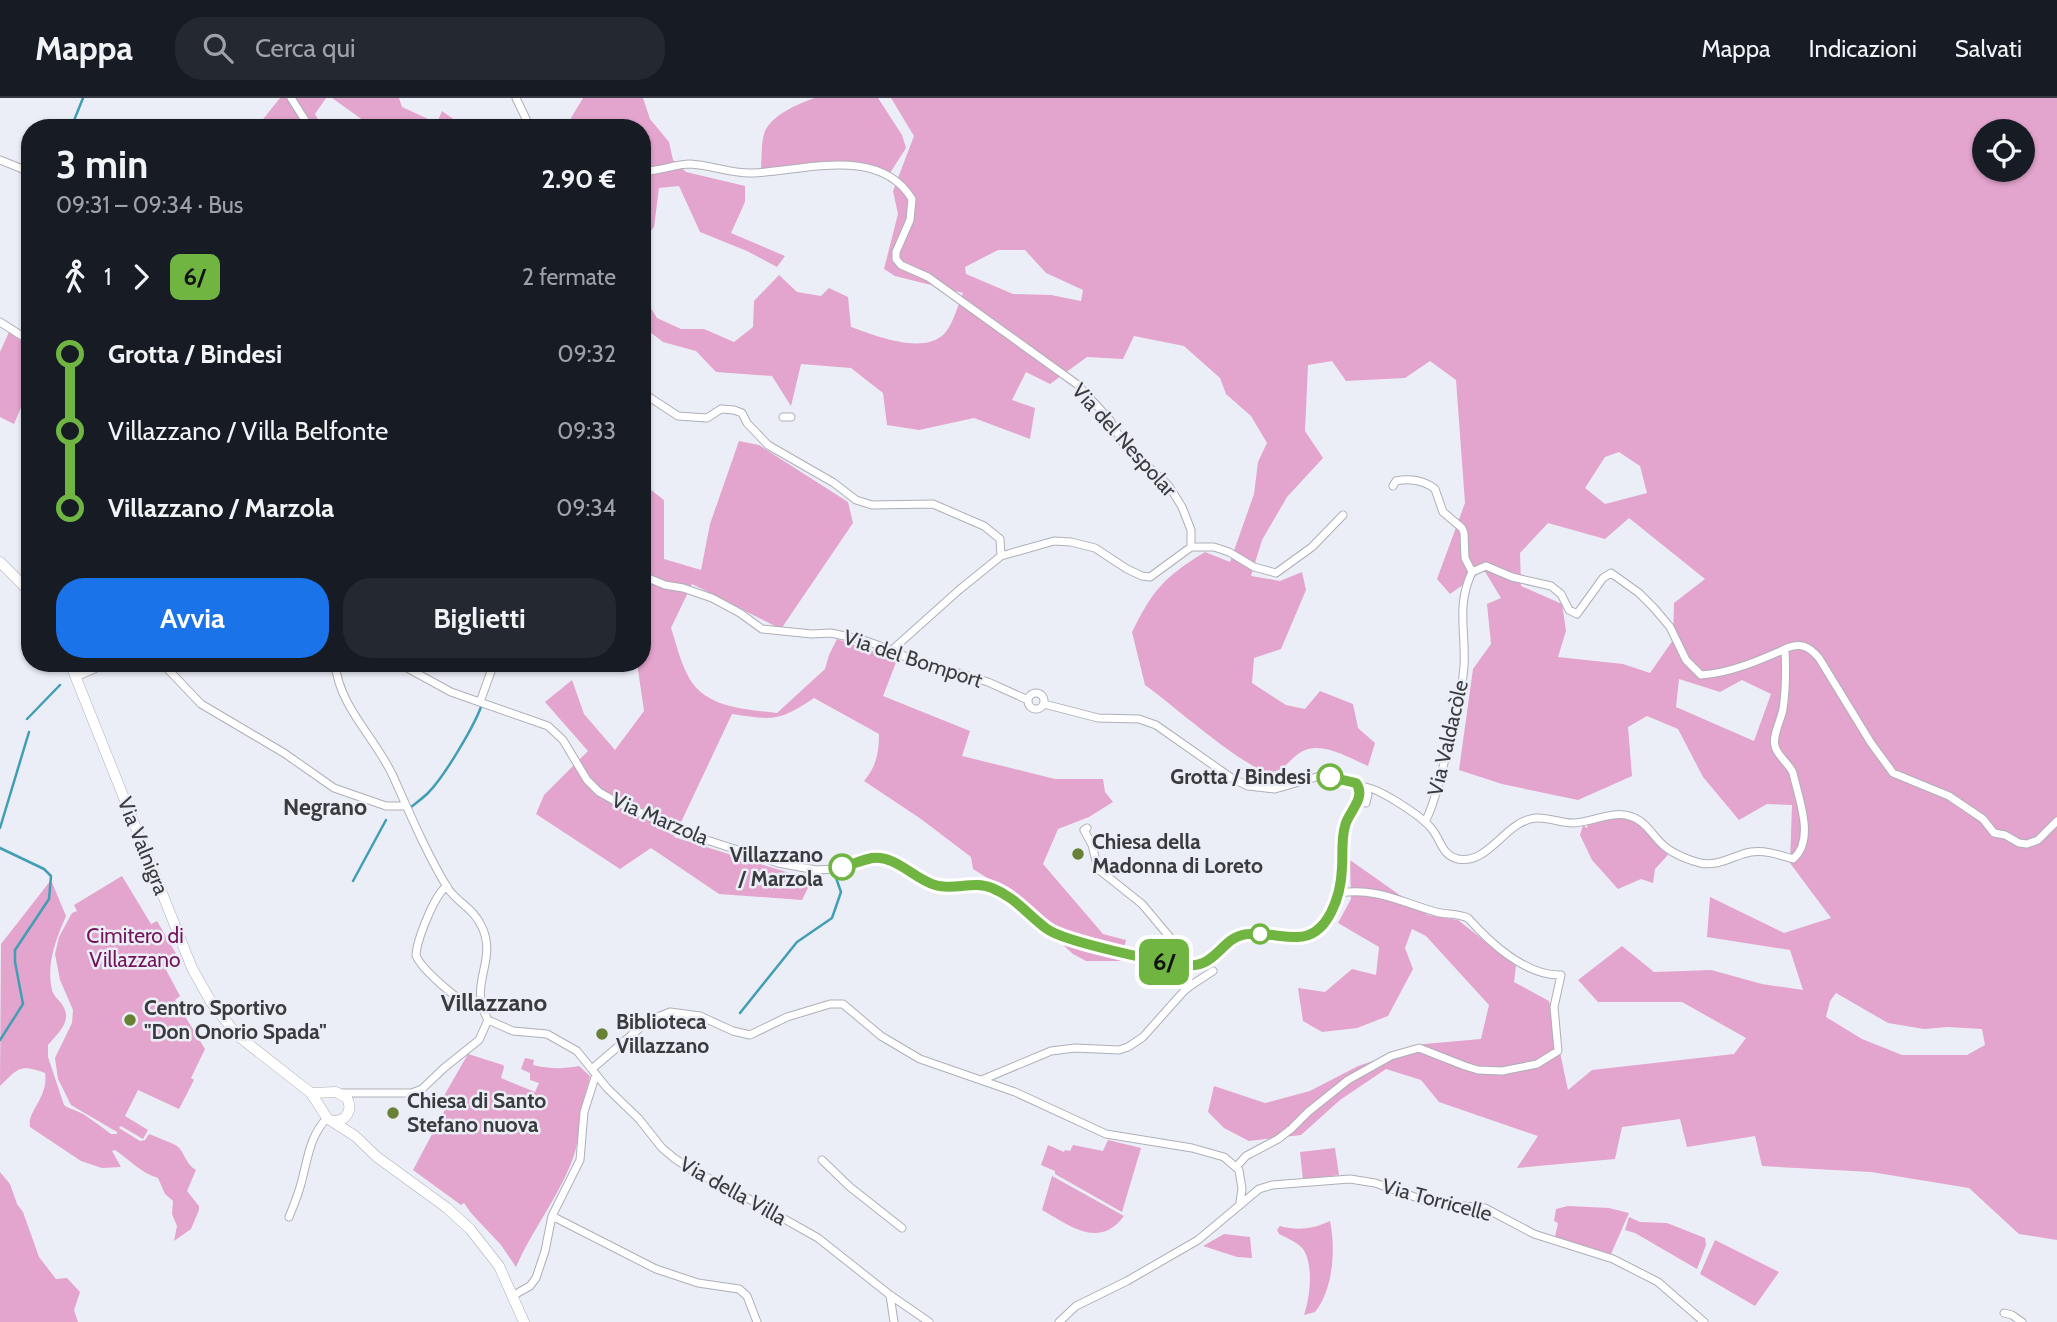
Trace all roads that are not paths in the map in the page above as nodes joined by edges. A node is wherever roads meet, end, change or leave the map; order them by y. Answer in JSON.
{"nodes":[{"id":1,"x":291,"y":98,"type":"edge"},
{"id":2,"x":516,"y":98,"type":"edge"},
{"id":3,"x":304,"y":119,"type":"edge"},
{"id":4,"x":526,"y":119,"type":"edge"},
{"id":5,"x":0,"y":160,"type":"edge"},
{"id":6,"x":21,"y":168,"type":"edge"},
{"id":7,"x":651,"y":170,"type":"edge"},
{"id":8,"x":0,"y":321,"type":"edge"},
{"id":9,"x":21,"y":335,"type":"edge"},
{"id":10,"x":651,"y":398,"type":"edge"},
{"id":11,"x":1393,"y":486,"type":"dead end"},
{"id":12,"x":1343,"y":515,"type":"dead end"},
{"id":13,"x":1191,"y":547,"type":"junction"},
{"id":14,"x":1002,"y":556,"type":"junction"},
{"id":15,"x":0,"y":562,"type":"edge"},
{"id":16,"x":1472,"y":572,"type":"junction"},
{"id":17,"x":651,"y":579,"type":"edge"},
{"id":18,"x":21,"y":583,"type":"edge"},
{"id":19,"x":1785,"y":649,"type":"junction"},
{"id":20,"x":892,"y":650,"type":"junction"},
{"id":21,"x":74,"y":672,"type":"edge"},
{"id":22,"x":87,"y":672,"type":"edge"},
{"id":23,"x":171,"y":672,"type":"edge"},
{"id":24,"x":337,"y":672,"type":"edge"},
{"id":25,"x":414,"y":672,"type":"edge"},
{"id":26,"x":491,"y":672,"type":"edge"},
{"id":27,"x":76,"y":677,"type":"junction"},
{"id":28,"x":480,"y":702,"type":"junction"},
{"id":29,"x":1361,"y":786,"type":"junction"},
{"id":30,"x":1366,"y":803,"type":"dead end"},
{"id":31,"x":405,"y":806,"type":"junction"},
{"id":32,"x":2057,"y":821,"type":"edge"},
{"id":33,"x":1425,"y":822,"type":"junction"},
{"id":34,"x":1087,"y":828,"type":"dead end"},
{"id":35,"x":447,"y":886,"type":"junction"},
{"id":36,"x":1340,"y":893,"type":"junction"},
{"id":37,"x":1163,"y":962,"type":"junction"},
{"id":38,"x":1182,"y":965,"type":"junction"},
{"id":39,"x":1213,"y":971,"type":"dead end"},
{"id":40,"x":1193,"y":984,"type":"junction"},
{"id":41,"x":480,"y":1004,"type":"junction"},
{"id":42,"x":488,"y":1020,"type":"junction"},
{"id":43,"x":594,"y":1071,"type":"junction"},
{"id":44,"x":983,"y":1079,"type":"junction"},
{"id":45,"x":311,"y":1093,"type":"junction"},
{"id":46,"x":336,"y":1093,"type":"junction"},
{"id":47,"x":365,"y":1093,"type":"junction"},
{"id":48,"x":350,"y":1105,"type":"junction"},
{"id":49,"x":327,"y":1116,"type":"junction"},
{"id":50,"x":346,"y":1116,"type":"junction"},
{"id":51,"x":355,"y":1136,"type":"junction"},
{"id":52,"x":822,"y":1160,"type":"dead end"},
{"id":53,"x":1237,"y":1166,"type":"junction"},
{"id":54,"x":1240,"y":1202,"type":"junction"},
{"id":55,"x":552,"y":1216,"type":"junction"},
{"id":56,"x":289,"y":1217,"type":"dead end"},
{"id":57,"x":902,"y":1228,"type":"dead end"},
{"id":58,"x":514,"y":1295,"type":"junction"},
{"id":59,"x":890,"y":1295,"type":"junction"},
{"id":60,"x":2004,"y":1313,"type":"dead end"},
{"id":61,"x":524,"y":1322,"type":"edge"},
{"id":62,"x":757,"y":1322,"type":"edge"},
{"id":63,"x":894,"y":1322,"type":"edge"},
{"id":64,"x":929,"y":1322,"type":"edge"},
{"id":65,"x":1059,"y":1322,"type":"edge"},
{"id":66,"x":1704,"y":1322,"type":"edge"},
{"id":67,"x":2022,"y":1322,"type":"edge"}],
"edges":[{"from":1,"to":3,"type":"street"},
{"from":2,"to":4,"type":"street"},
{"from":5,"to":6,"type":"street"},
{"from":7,"to":13,"type":"street","name":"Via del Nespolar"},
{"from":8,"to":9,"type":"street"},
{"from":10,"to":14,"type":"street"},
{"from":11,"to":16,"type":"street","name":"Via Valdacòle"},
{"from":12,"to":13,"type":"street"},
{"from":13,"to":14,"type":"street"},
{"from":14,"to":20,"type":"street"},
{"from":15,"to":18,"type":"main road"},
{"from":16,"to":19,"type":"street"},
{"from":16,"to":33,"type":"street","name":"Via Valdacòle"},
{"from":17,"to":20,"type":"street","name":"Via del Bomport"},
{"from":19,"to":32,"type":"street"},
{"from":19,"to":33,"type":"street"},
{"from":20,"to":29,"type":"street","name":"Via del Bomport"},
{"from":21,"to":27,"type":"main road","name":"Via Valnigra"},
{"from":22,"to":27,"type":"street"},
{"from":23,"to":31,"type":"street"},
{"from":24,"to":31,"type":"street"},
{"from":25,"to":28,"type":"street","name":"Via Marzola"},
{"from":26,"to":28,"type":"street"},
{"from":27,"to":45,"type":"main road","name":"Via Valnigra"},
{"from":28,"to":37,"type":"street","name":"Via Marzola"},
{"from":29,"to":30,"type":"street"},
{"from":29,"to":33,"type":"street"},
{"from":29,"to":36,"type":"street","name":"Via Marzola"},
{"from":31,"to":35,"type":"street"},
{"from":34,"to":38,"type":"street"},
{"from":35,"to":41,"type":"street"},
{"from":35,"to":41,"type":"street"},
{"from":36,"to":38,"type":"street","name":"Via Marzola"},
{"from":36,"to":53,"type":"street"},
{"from":37,"to":38,"type":"street","name":"Via Marzola"},
{"from":37,"to":40,"type":"street"},
{"from":39,"to":40,"type":"street"},
{"from":40,"to":44,"type":"street"},
{"from":41,"to":42,"type":"street"},
{"from":42,"to":43,"type":"street","name":"Via della Villa"},
{"from":42,"to":47,"type":"street"},
{"from":43,"to":44,"type":"street"},
{"from":43,"to":55,"type":"street"},
{"from":43,"to":59,"type":"street","name":"Via della Villa"},
{"from":44,"to":53,"type":"street"},
{"from":45,"to":46,"type":"main road"},
{"from":45,"to":49,"type":"main road","name":"Via Valnigra"},
{"from":46,"to":47,"type":"street"},
{"from":46,"to":48,"type":"main road"},
{"from":46,"to":49,"type":"main road"},
{"from":47,"to":48,"type":"street"},
{"from":48,"to":50,"type":"main road"},
{"from":49,"to":50,"type":"main road"},
{"from":49,"to":51,"type":"main road"},
{"from":49,"to":56,"type":"street"},
{"from":50,"to":51,"type":"main road"},
{"from":51,"to":58,"type":"main road"},
{"from":52,"to":57,"type":"street"},
{"from":53,"to":54,"type":"street"},
{"from":54,"to":65,"type":"street","name":"Via Torricelle"},
{"from":54,"to":66,"type":"street","name":"Via Torricelle"},
{"from":55,"to":58,"type":"street"},
{"from":55,"to":62,"type":"street"},
{"from":58,"to":61,"type":"main road"},
{"from":59,"to":63,"type":"street"},
{"from":59,"to":64,"type":"street","name":"Via della Villa"},
{"from":60,"to":67,"type":"street"}]}
